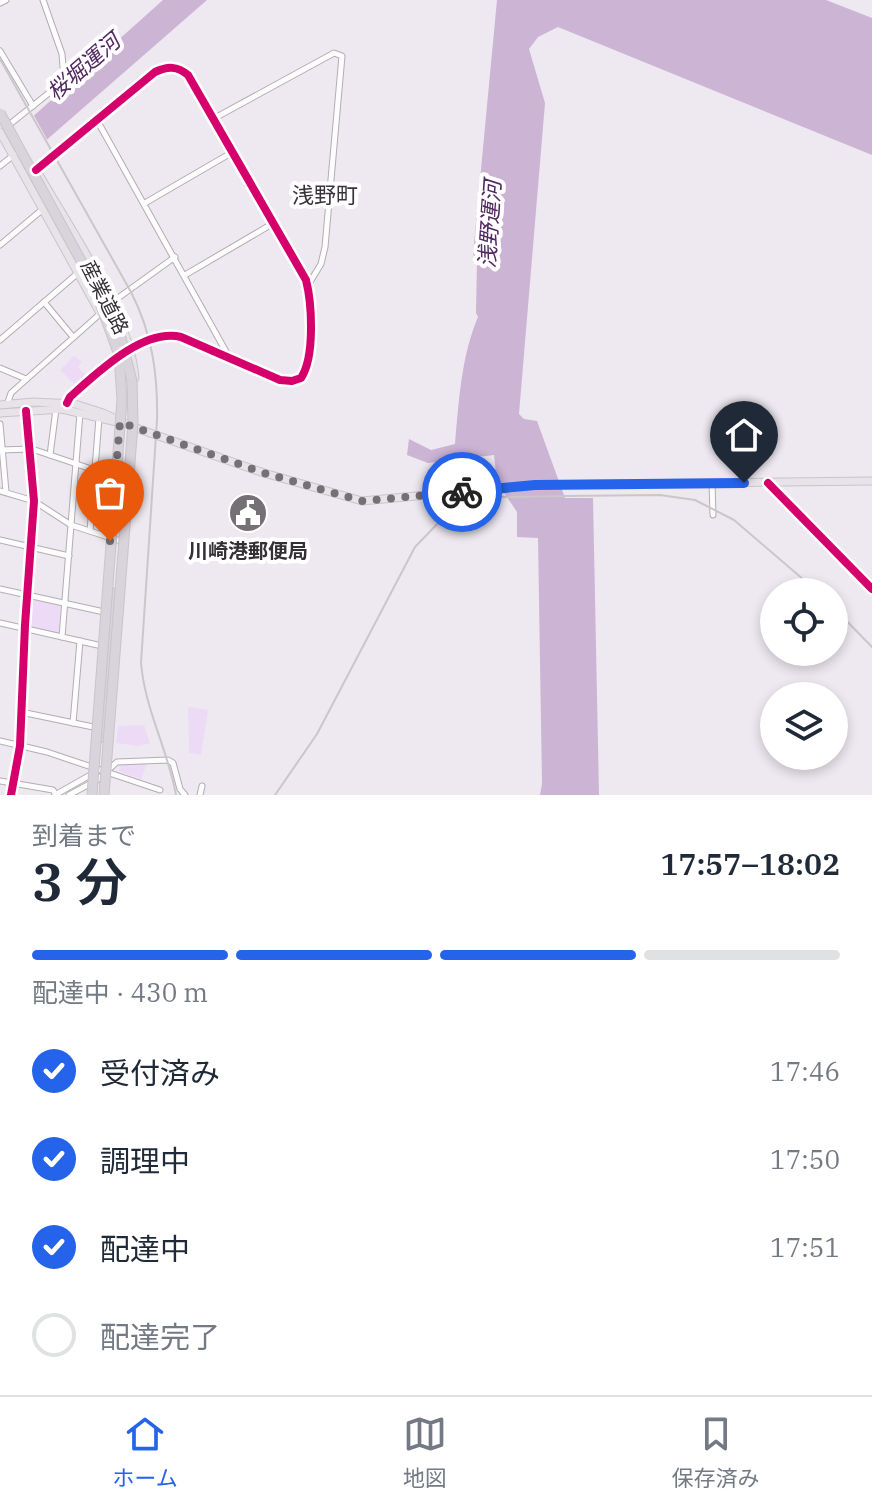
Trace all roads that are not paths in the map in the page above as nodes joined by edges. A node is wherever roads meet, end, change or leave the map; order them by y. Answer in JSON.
{"nodes":[{"id":1,"x":6,"y":0,"type":"edge"},
{"id":2,"x":43,"y":0,"type":"edge"},
{"id":3,"x":0,"y":3,"type":"edge"},
{"id":4,"x":0,"y":51,"type":"edge"},
{"id":5,"x":0,"y":106,"type":"edge"},
{"id":6,"x":33,"y":106,"type":"junction"},
{"id":7,"x":0,"y":113,"type":"edge"},
{"id":8,"x":213,"y":119,"type":"junction"},
{"id":9,"x":98,"y":122,"type":"junction"},
{"id":10,"x":5,"y":125,"type":"edge"},
{"id":11,"x":0,"y":132,"type":"edge"},
{"id":12,"x":24,"y":148,"type":"junction"},
{"id":13,"x":231,"y":153,"type":"junction"},
{"id":14,"x":13,"y":156,"type":"junction"},
{"id":15,"x":0,"y":166,"type":"edge"},
{"id":16,"x":36,"y":170,"type":"junction"},
{"id":17,"x":145,"y":203,"type":"junction"},
{"id":18,"x":43,"y":209,"type":"junction"},
{"id":19,"x":272,"y":224,"type":"junction"},
{"id":20,"x":0,"y":245,"type":"edge"},
{"id":21,"x":175,"y":257,"type":"junction"},
{"id":22,"x":78,"y":273,"type":"junction"},
{"id":23,"x":185,"y":275,"type":"junction"},
{"id":24,"x":307,"y":287,"type":"junction"},
{"id":25,"x":44,"y":302,"type":"junction"},
{"id":26,"x":111,"y":302,"type":"junction"},
{"id":27,"x":100,"y":314,"type":"junction"},
{"id":28,"x":73,"y":337,"type":"junction"},
{"id":29,"x":0,"y":340,"type":"edge"},
{"id":30,"x":130,"y":350,"type":"junction"},
{"id":31,"x":115,"y":358,"type":"junction"},
{"id":32,"x":229,"y":358,"type":"junction"},
{"id":33,"x":0,"y":368,"type":"edge"},
{"id":34,"x":26,"y":379,"type":"junction"},
{"id":35,"x":67,"y":403,"type":"junction"},
{"id":36,"x":4,"y":405,"type":"edge"},
{"id":37,"x":56,"y":409,"type":"junction"},
{"id":38,"x":26,"y":411,"type":"junction"},
{"id":39,"x":0,"y":413,"type":"edge"},
{"id":40,"x":80,"y":413,"type":"junction"},
{"id":41,"x":99,"y":418,"type":"junction"},
{"id":42,"x":120,"y":422,"type":"junction"},
{"id":43,"x":0,"y":424,"type":"edge"},
{"id":44,"x":136,"y":428,"type":"junction"},
{"id":45,"x":120,"y":447,"type":"junction"},
{"id":46,"x":29,"y":448,"type":"junction"},
{"id":47,"x":1,"y":450,"type":"edge"},
{"id":48,"x":131,"y":452,"type":"junction"},
{"id":49,"x":50,"y":455,"type":"junction"},
{"id":50,"x":76,"y":464,"type":"junction"},
{"id":51,"x":94,"y":469,"type":"junction"},
{"id":52,"x":115,"y":477,"type":"junction"},
{"id":53,"x":872,"y":481,"type":"edge"},
{"id":54,"x":712,"y":483,"type":"junction"},
{"id":55,"x":768,"y":483,"type":"junction"},
{"id":56,"x":3,"y":491,"type":"edge"},
{"id":57,"x":34,"y":501,"type":"junction"},
{"id":58,"x":713,"y":515,"type":"dead end"},
{"id":59,"x":71,"y":525,"type":"junction"},
{"id":60,"x":90,"y":531,"type":"junction"},
{"id":61,"x":111,"y":538,"type":"junction"},
{"id":62,"x":0,"y":540,"type":"edge"},
{"id":63,"x":126,"y":542,"type":"junction"},
{"id":64,"x":31,"y":547,"type":"junction"},
{"id":65,"x":69,"y":556,"type":"junction"},
{"id":66,"x":0,"y":589,"type":"edge"},
{"id":67,"x":872,"y":589,"type":"edge"},
{"id":68,"x":114,"y":593,"type":"junction"},
{"id":69,"x":27,"y":595,"type":"junction"},
{"id":70,"x":64,"y":603,"type":"junction"},
{"id":71,"x":105,"y":612,"type":"junction"},
{"id":72,"x":0,"y":623,"type":"edge"},
{"id":73,"x":24,"y":629,"type":"junction"},
{"id":74,"x":62,"y":637,"type":"junction"},
{"id":75,"x":80,"y":641,"type":"junction"},
{"id":76,"x":117,"y":642,"type":"junction"},
{"id":77,"x":102,"y":646,"type":"junction"},
{"id":78,"x":21,"y":712,"type":"junction"},
{"id":79,"x":73,"y":723,"type":"junction"},
{"id":80,"x":99,"y":728,"type":"junction"},
{"id":81,"x":0,"y":741,"type":"edge"},
{"id":82,"x":20,"y":746,"type":"junction"},
{"id":83,"x":98,"y":746,"type":"junction"},
{"id":84,"x":100,"y":774,"type":"junction"},
{"id":85,"x":0,"y":781,"type":"edge"},
{"id":86,"x":13,"y":783,"type":"junction"},
{"id":87,"x":202,"y":786,"type":"dead end"},
{"id":88,"x":83,"y":787,"type":"junction"},
{"id":89,"x":160,"y":790,"type":"dead end"},
{"id":90,"x":11,"y":795,"type":"edge"},
{"id":91,"x":55,"y":795,"type":"edge"},
{"id":92,"x":69,"y":795,"type":"edge"},
{"id":93,"x":94,"y":795,"type":"edge"},
{"id":94,"x":104,"y":795,"type":"edge"},
{"id":95,"x":185,"y":795,"type":"edge"},
{"id":96,"x":200,"y":795,"type":"edge"}],
"edges":[{"from":1,"to":3,"type":"street"},
{"from":2,"to":6,"type":"street"},
{"from":4,"to":6,"type":"street"},
{"from":5,"to":10,"type":"main road","name":"産業道路"},
{"from":6,"to":10,"type":"street"},
{"from":7,"to":48,"type":"highway","bridge":true},
{"from":8,"to":9,"type":"street"},
{"from":8,"to":13,"type":"street"},
{"from":8,"to":24,"type":"street"},
{"from":9,"to":16,"type":"street"},
{"from":9,"to":17,"type":"street"},
{"from":10,"to":12,"type":"main road","name":"産業道路"},
{"from":10,"to":45,"type":"highway","bridge":true},
{"from":11,"to":14,"type":"main road","name":"産業道路"},
{"from":12,"to":14,"type":"street"},
{"from":12,"to":16,"type":"main road","name":"産業道路"},
{"from":13,"to":17,"type":"street"},
{"from":13,"to":19,"type":"street"},
{"from":14,"to":15,"type":"street"},
{"from":14,"to":18,"type":"main road","name":"産業道路"},
{"from":16,"to":26,"type":"main road","name":"産業道路"},
{"from":17,"to":21,"type":"street"},
{"from":18,"to":20,"type":"street"},
{"from":18,"to":22,"type":"main road","name":"産業道路"},
{"from":19,"to":23,"type":"street"},
{"from":19,"to":24,"type":"street"},
{"from":21,"to":23,"type":"street"},
{"from":21,"to":26,"type":"street"},
{"from":22,"to":25,"type":"street"},
{"from":22,"to":27,"type":"main road","name":"産業道路"},
{"from":23,"to":32,"type":"street"},
{"from":24,"to":32,"type":"street"},
{"from":25,"to":28,"type":"street"},
{"from":25,"to":29,"type":"street"},
{"from":26,"to":27,"type":"street"},
{"from":26,"to":30,"type":"main road","name":"産業道路"},
{"from":27,"to":28,"type":"street"},
{"from":27,"to":31,"type":"main road","name":"産業道路"},
{"from":28,"to":34,"type":"street"},
{"from":30,"to":31,"type":"street"},
{"from":30,"to":32,"type":"street"},
{"from":30,"to":44,"type":"main road","name":"産業道路"},
{"from":31,"to":35,"type":"street"},
{"from":31,"to":42,"type":"main road","name":"産業道路"},
{"from":33,"to":34,"type":"street"},
{"from":34,"to":36,"type":"street"},
{"from":35,"to":36,"type":"main road"},
{"from":35,"to":42,"type":"main road"},
{"from":37,"to":38,"type":"main road"},
{"from":37,"to":40,"type":"main road"},
{"from":37,"to":49,"type":"street"},
{"from":38,"to":39,"type":"main road"},
{"from":38,"to":46,"type":"street"},
{"from":40,"to":41,"type":"main road"},
{"from":40,"to":50,"type":"street"},
{"from":41,"to":42,"type":"main road"},
{"from":41,"to":51,"type":"street"},
{"from":42,"to":44,"type":"main road"},
{"from":42,"to":52,"type":"main road","name":"産業道路"},
{"from":43,"to":47,"type":"street"},
{"from":44,"to":54,"type":"main road"},
{"from":44,"to":63,"type":"main road","name":"産業道路"},
{"from":45,"to":68,"type":"highway","bridge":true},
{"from":45,"to":93,"type":"highway","bridge":true},
{"from":46,"to":47,"type":"street"},
{"from":46,"to":49,"type":"street"},
{"from":46,"to":57,"type":"street"},
{"from":47,"to":56,"type":"street"},
{"from":48,"to":68,"type":"highway","bridge":true},
{"from":48,"to":94,"type":"highway","bridge":true},
{"from":49,"to":50,"type":"street"},
{"from":50,"to":51,"type":"street"},
{"from":50,"to":59,"type":"street"},
{"from":51,"to":52,"type":"street"},
{"from":51,"to":60,"type":"street"},
{"from":52,"to":61,"type":"main road","name":"産業道路"},
{"from":53,"to":55,"type":"main road"},
{"from":54,"to":55,"type":"main road"},
{"from":54,"to":58,"type":"street"},
{"from":55,"to":67,"type":"street"},
{"from":56,"to":57,"type":"street"},
{"from":57,"to":59,"type":"street"},
{"from":57,"to":64,"type":"street"},
{"from":59,"to":60,"type":"street"},
{"from":59,"to":65,"type":"street"},
{"from":60,"to":61,"type":"street"},
{"from":61,"to":63,"type":"street"},
{"from":61,"to":71,"type":"main road","name":"産業道路"},
{"from":62,"to":64,"type":"street"},
{"from":63,"to":76,"type":"main road","name":"産業道路"},
{"from":64,"to":65,"type":"street"},
{"from":64,"to":69,"type":"street"},
{"from":65,"to":70,"type":"street"},
{"from":66,"to":69,"type":"street"},
{"from":68,"to":76,"type":"highway"},
{"from":68,"to":83,"type":"highway"},
{"from":69,"to":70,"type":"street"},
{"from":69,"to":73,"type":"street"},
{"from":70,"to":71,"type":"street"},
{"from":70,"to":74,"type":"street"},
{"from":71,"to":77,"type":"main road","name":"産業道路"},
{"from":72,"to":73,"type":"street"},
{"from":73,"to":74,"type":"street"},
{"from":73,"to":78,"type":"street"},
{"from":74,"to":75,"type":"street"},
{"from":75,"to":77,"type":"street"},
{"from":75,"to":79,"type":"street"},
{"from":76,"to":84,"type":"main road","name":"産業道路"},
{"from":77,"to":80,"type":"main road","name":"産業道路"},
{"from":78,"to":79,"type":"street"},
{"from":78,"to":82,"type":"street"},
{"from":79,"to":80,"type":"street"},
{"from":80,"to":83,"type":"main road","name":"産業道路"},
{"from":81,"to":82,"type":"street"},
{"from":82,"to":84,"type":"street"},
{"from":82,"to":86,"type":"street"},
{"from":83,"to":84,"type":"main road","name":"産業道路"},
{"from":84,"to":88,"type":"street"},
{"from":84,"to":89,"type":"street"},
{"from":84,"to":91,"type":"street"},
{"from":84,"to":93,"type":"main road","name":"産業道路"},
{"from":84,"to":94,"type":"main road","name":"産業道路"},
{"from":84,"to":95,"type":"street"},
{"from":85,"to":86,"type":"street"},
{"from":86,"to":90,"type":"street"},
{"from":86,"to":91,"type":"street"},
{"from":87,"to":96,"type":"street"},
{"from":88,"to":92,"type":"street"},
{"from":88,"to":93,"type":"street"}]}
